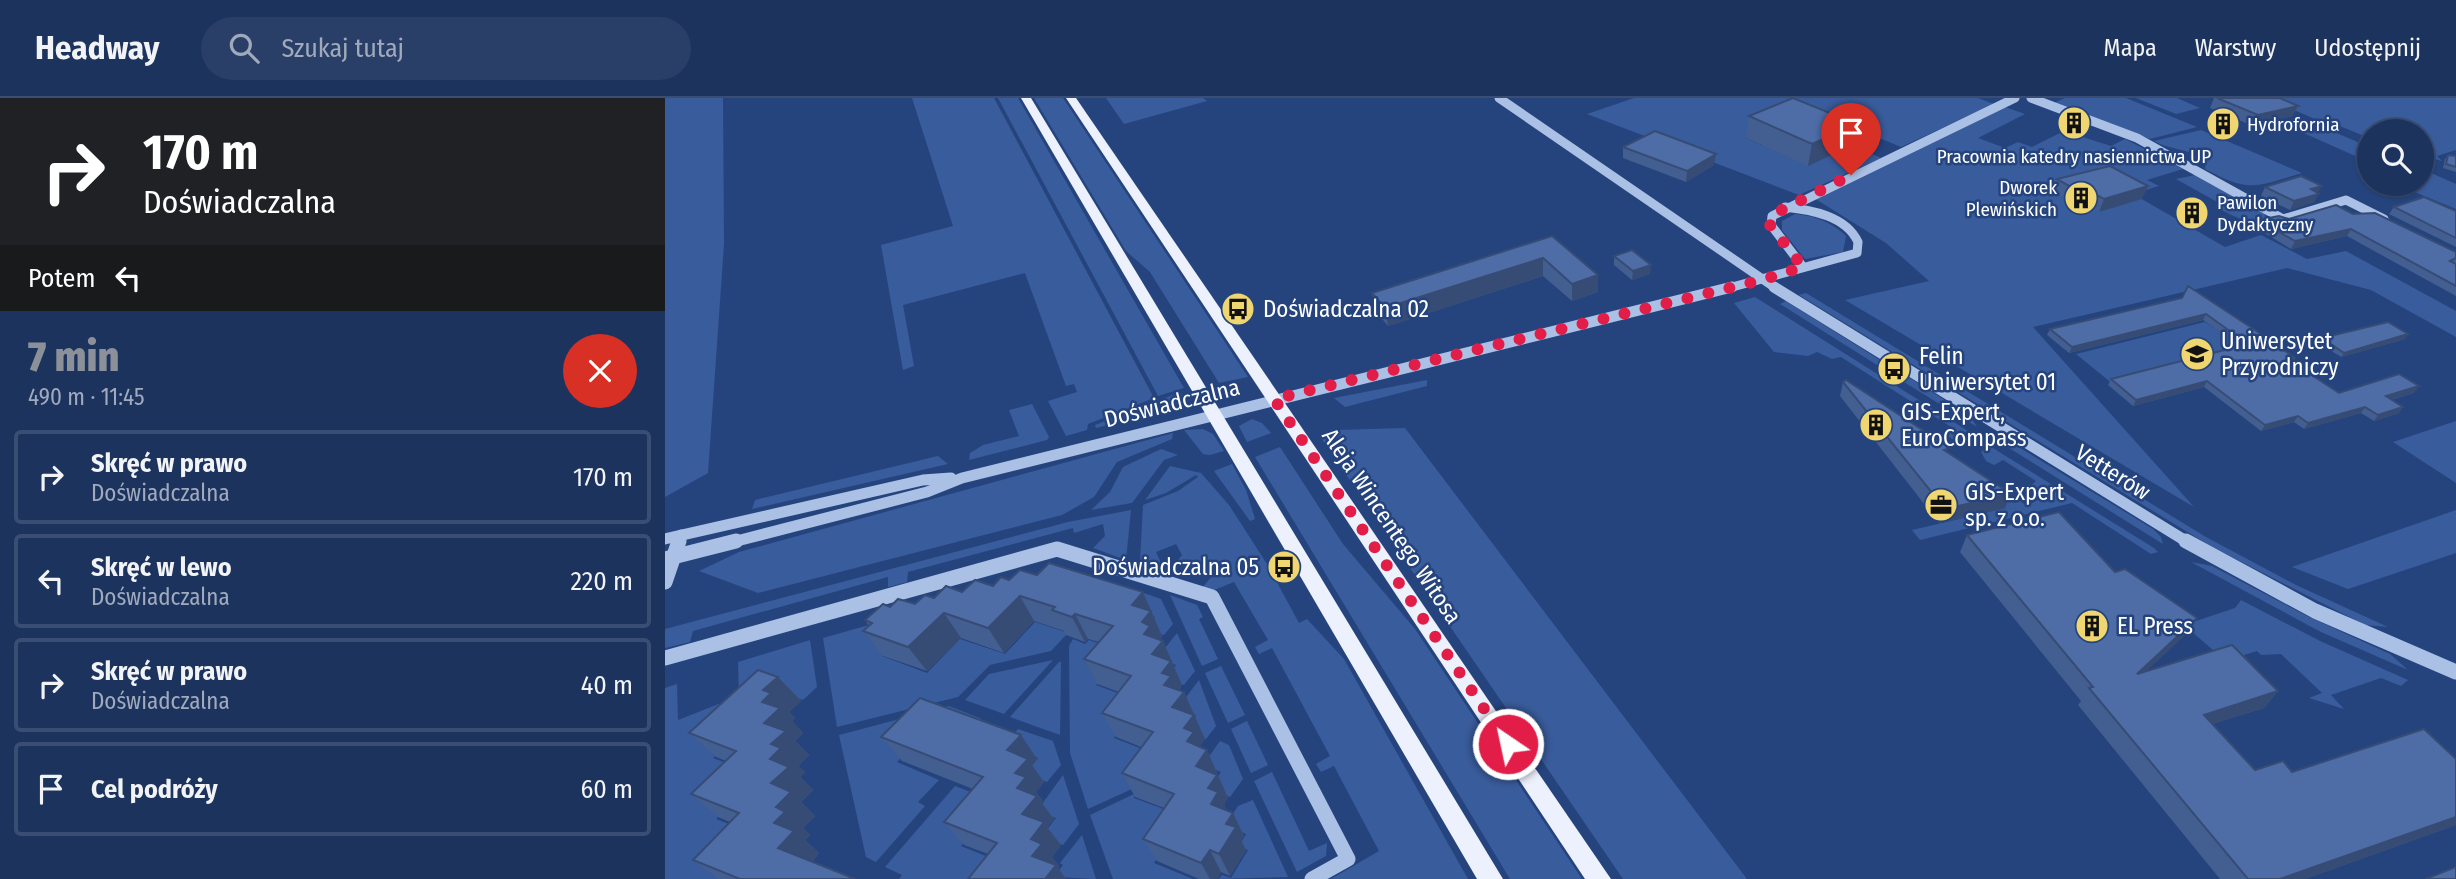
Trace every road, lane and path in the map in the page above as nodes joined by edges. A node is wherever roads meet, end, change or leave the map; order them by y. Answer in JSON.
{"nodes":[{"id":1,"x":1026,"y":98,"type":"edge"},
{"id":2,"x":1071,"y":98,"type":"edge"},
{"id":3,"x":1499,"y":98,"type":"edge"},
{"id":4,"x":2015,"y":98,"type":"edge"},
{"id":5,"x":2034,"y":98,"type":"edge"},
{"id":6,"x":1785,"y":207,"type":"junction"},
{"id":7,"x":2390,"y":222,"type":"edge"},
{"id":8,"x":1857,"y":253,"type":"joint"},
{"id":9,"x":1803,"y":267,"type":"junction"},
{"id":10,"x":1762,"y":280,"type":"junction"},
{"id":11,"x":1274,"y":399,"type":"junction"},
{"id":12,"x":1214,"y":413,"type":"junction"},
{"id":13,"x":962,"y":478,"type":"junction"},
{"id":14,"x":681,"y":535,"type":"junction"},
{"id":15,"x":665,"y":539,"type":"edge"},
{"id":16,"x":670,"y":558,"type":"edge"},
{"id":17,"x":665,"y":582,"type":"edge"},
{"id":18,"x":665,"y":658,"type":"edge"},
{"id":19,"x":2456,"y":672,"type":"edge"},
{"id":20,"x":1312,"y":879,"type":"edge"},
{"id":21,"x":1491,"y":879,"type":"edge"},
{"id":22,"x":1599,"y":879,"type":"edge"}],
"edges":[{"from":1,"to":12,"type":"main road"},
{"from":2,"to":11,"type":"main road","name":"Aleja Wincentego Witosa"},
{"from":3,"to":10,"type":"street","name":"Vetterów"},
{"from":4,"to":6,"type":"street"},
{"from":5,"to":7,"type":"street"},
{"from":6,"to":8,"type":"street"},
{"from":6,"to":9,"type":"street"},
{"from":8,"to":9,"type":"street","name":"Doświadczalna"},
{"from":9,"to":10,"type":"street","name":"Doświadczalna"},
{"from":10,"to":11,"type":"street","name":"Doświadczalna"},
{"from":10,"to":19,"type":"street","name":"Vetterów"},
{"from":11,"to":12,"type":"street","name":"Doświadczalna"},
{"from":11,"to":22,"type":"main road","name":"Aleja Wincentego Witosa"},
{"from":12,"to":13,"type":"street","name":"Doświadczalna"},
{"from":12,"to":21,"type":"main road"},
{"from":13,"to":14,"type":"street","name":"Doświadczalna"},
{"from":13,"to":16,"type":"street","name":"Doświadczalna"},
{"from":14,"to":15,"type":"street","name":"Doświadczalna"},
{"from":14,"to":16,"type":"street"},
{"from":16,"to":17,"type":"street"},
{"from":18,"to":20,"type":"street"}]}
